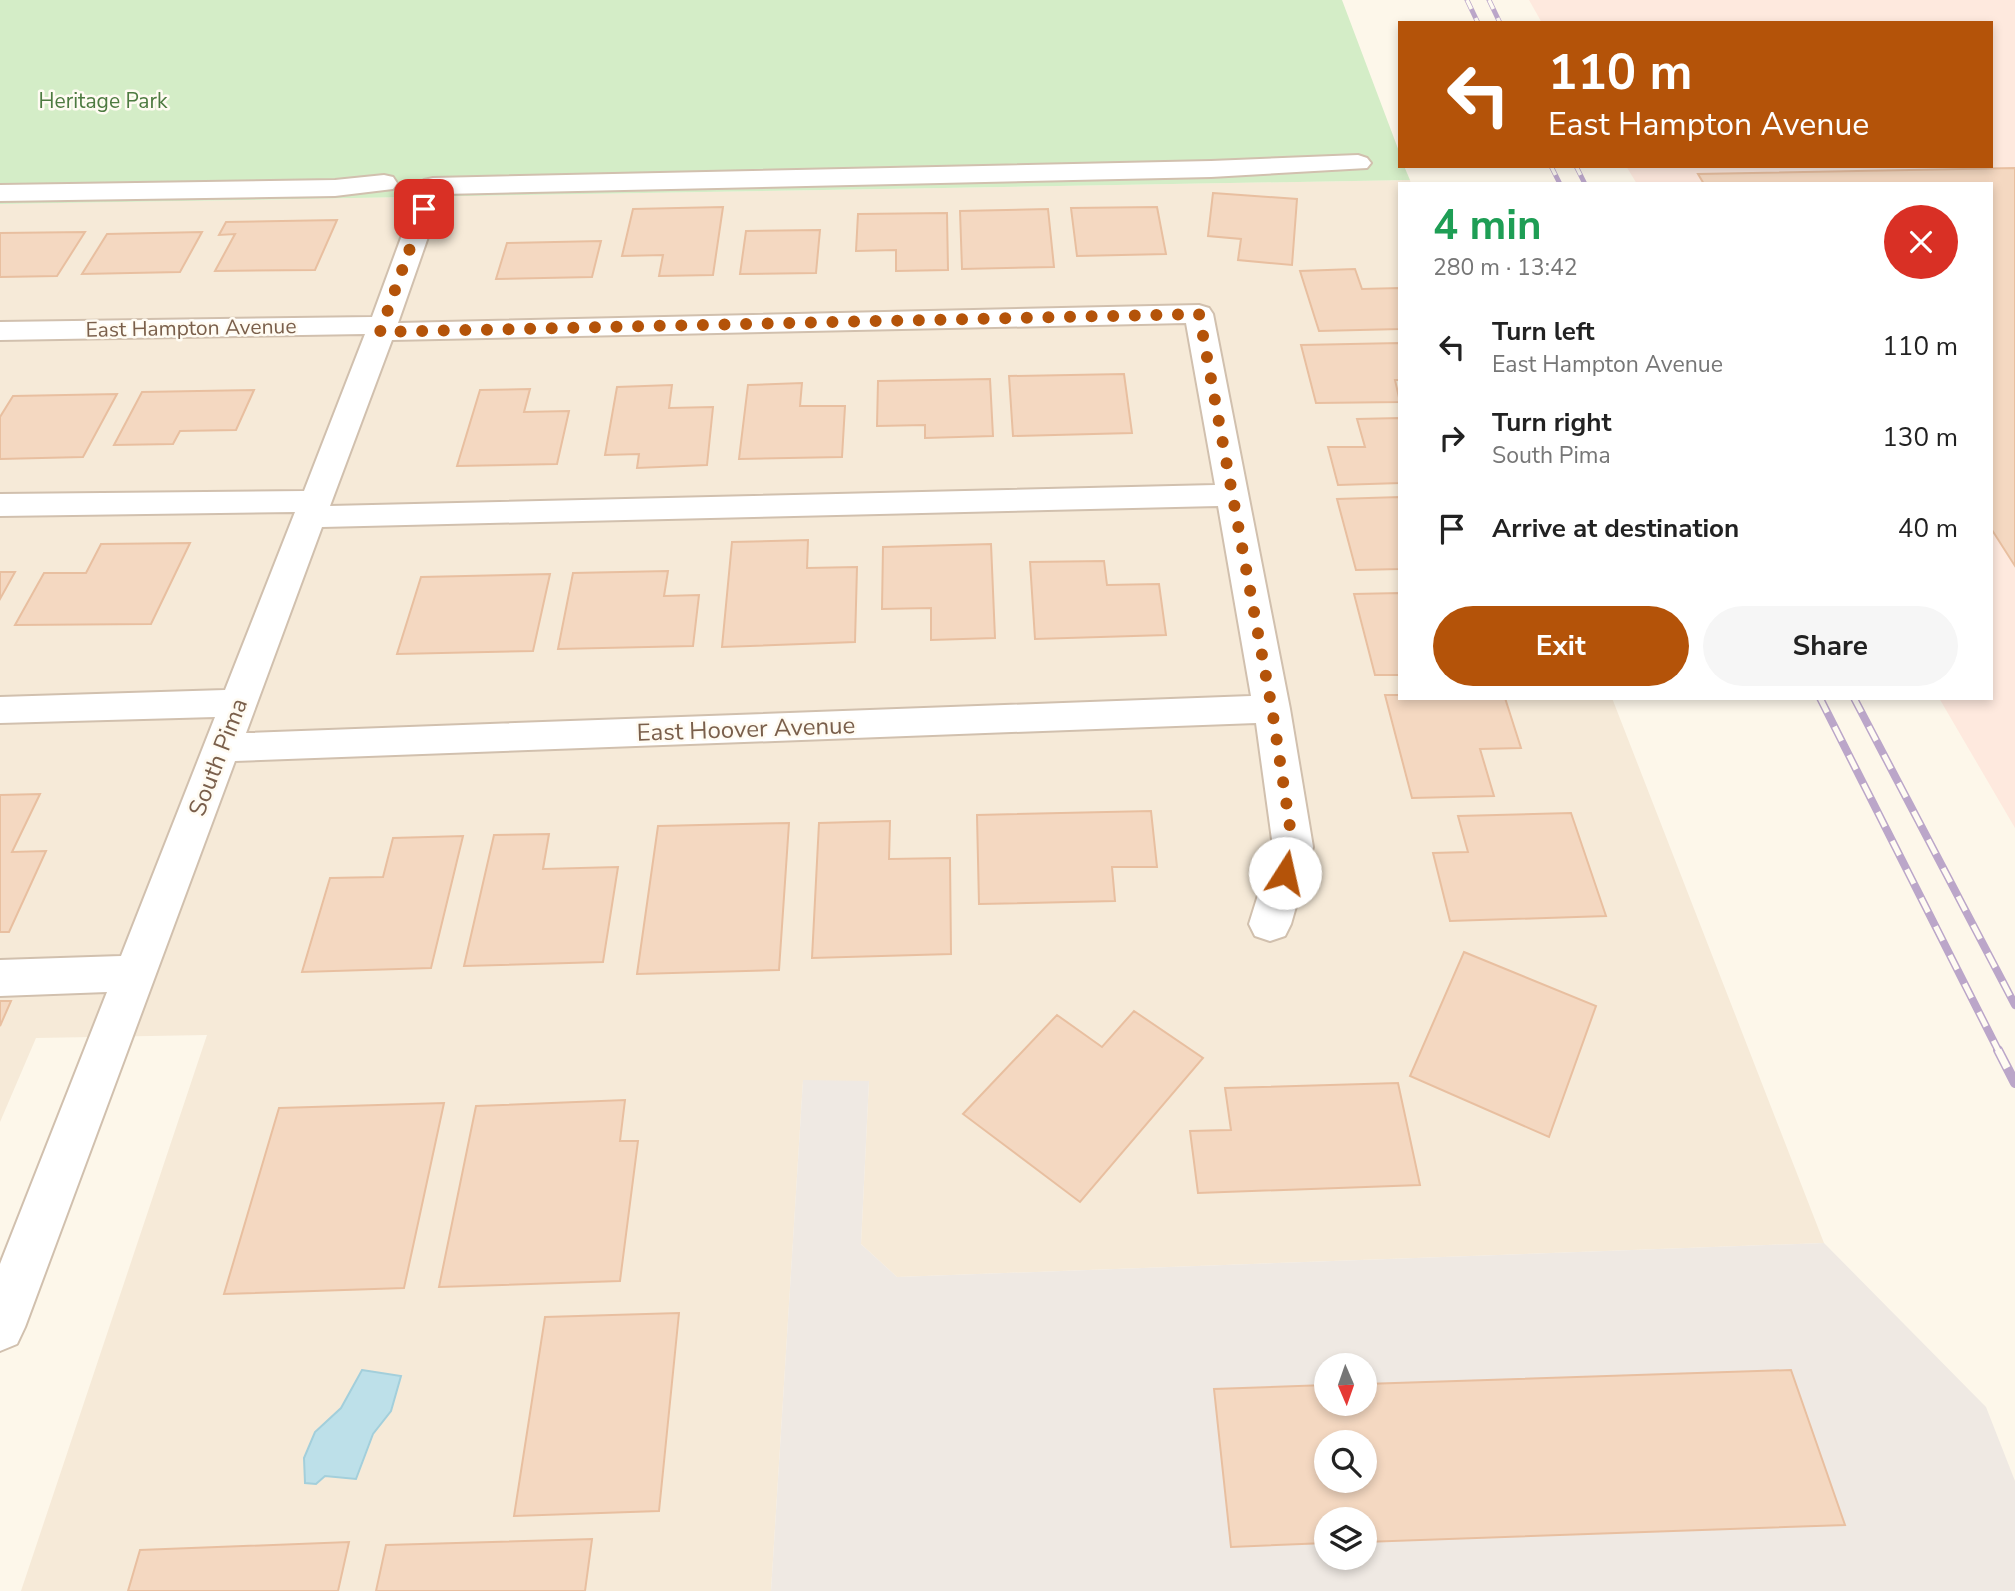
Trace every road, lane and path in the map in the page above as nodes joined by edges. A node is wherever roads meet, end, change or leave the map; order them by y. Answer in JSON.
{"nodes":[{"id":1,"x":1358,"y":163,"type":"dead end"},
{"id":2,"x":384,"y":183,"type":"dead end"},
{"id":3,"x":0,"y":194,"type":"edge"},
{"id":4,"x":381,"y":328,"type":"junction"},
{"id":5,"x":0,"y":331,"type":"edge"},
{"id":6,"x":1233,"y":495,"type":"junction"},
{"id":7,"x":0,"y":505,"type":"edge"},
{"id":8,"x":312,"y":509,"type":"junction"},
{"id":9,"x":238,"y":703,"type":"junction"},
{"id":10,"x":0,"y":709,"type":"edge"},
{"id":11,"x":1272,"y":709,"type":"junction"},
{"id":12,"x":221,"y":748,"type":"junction"},
{"id":13,"x":1270,"y":924,"type":"dead end"},
{"id":14,"x":135,"y":973,"type":"junction"},
{"id":15,"x":0,"y":978,"type":"edge"},
{"id":16,"x":0,"y":1327,"type":"edge"}],
"edges":[{"from":1,"to":4,"type":"street","name":"South Pima"},
{"from":2,"to":3,"type":"street"},
{"from":4,"to":5,"type":"street","name":"East Hampton Avenue"},
{"from":4,"to":6,"type":"street","name":"East Hampton Avenue"},
{"from":4,"to":8,"type":"street","name":"South Pima"},
{"from":6,"to":8,"type":"street"},
{"from":6,"to":11,"type":"street"},
{"from":7,"to":8,"type":"street"},
{"from":8,"to":9,"type":"street","name":"South Pima"},
{"from":9,"to":10,"type":"street"},
{"from":9,"to":12,"type":"street","name":"South Pima"},
{"from":11,"to":12,"type":"street","name":"East Hoover Avenue"},
{"from":11,"to":13,"type":"street"},
{"from":12,"to":14,"type":"street","name":"South Pima"},
{"from":14,"to":15,"type":"street"},
{"from":14,"to":16,"type":"street","name":"South Pima"}]}
